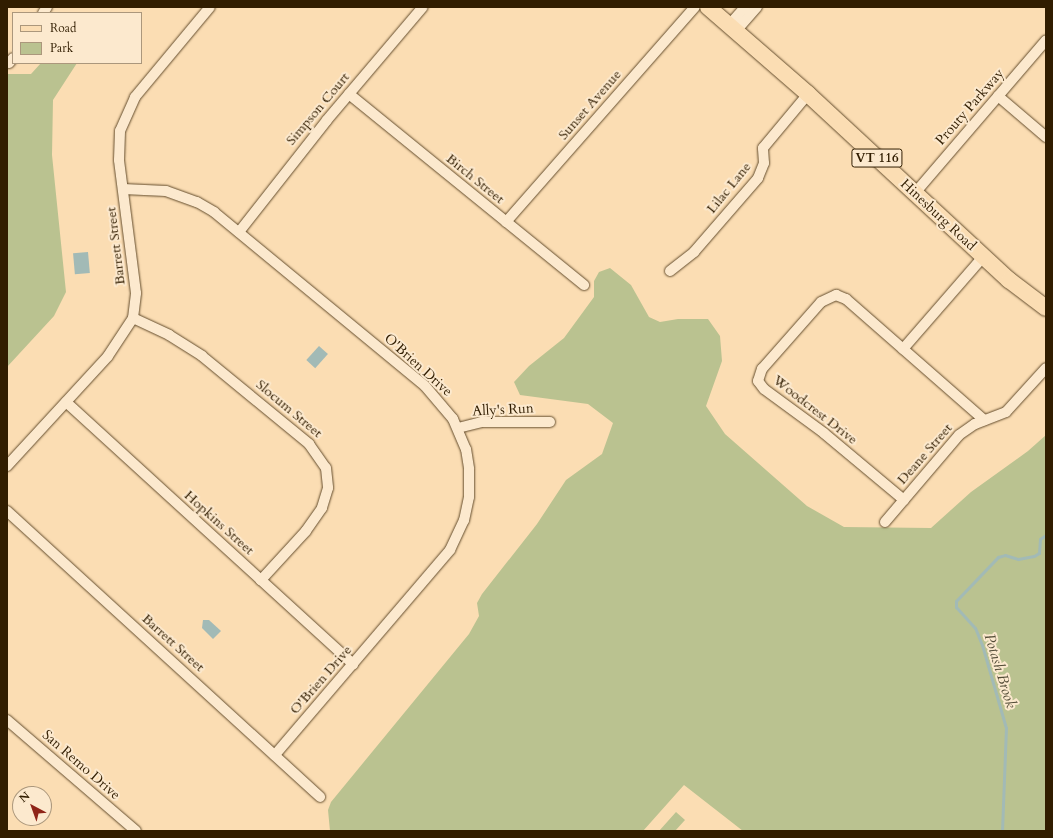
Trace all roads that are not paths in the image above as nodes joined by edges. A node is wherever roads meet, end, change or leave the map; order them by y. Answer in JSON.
{"nodes":[{"id":1,"x":210,"y":7,"type":"edge"},
{"id":2,"x":423,"y":7,"type":"edge"},
{"id":3,"x":695,"y":7,"type":"edge"},
{"id":4,"x":708,"y":7,"type":"edge"},
{"id":5,"x":745,"y":7,"type":"edge"},
{"id":6,"x":757,"y":7,"type":"edge"},
{"id":7,"x":732,"y":28,"type":"junction"},
{"id":8,"x":1046,"y":40,"type":"edge"},
{"id":9,"x":349,"y":94,"type":"junction"},
{"id":10,"x":808,"y":94,"type":"junction"},
{"id":11,"x":998,"y":96,"type":"junction"},
{"id":12,"x":1046,"y":137,"type":"edge"},
{"id":13,"x":123,"y":188,"type":"junction"},
{"id":14,"x":915,"y":193,"type":"junction"},
{"id":15,"x":506,"y":222,"type":"junction"},
{"id":16,"x":239,"y":232,"type":"junction"},
{"id":17,"x":983,"y":257,"type":"junction"},
{"id":18,"x":670,"y":271,"type":"dead end"},
{"id":19,"x":584,"y":286,"type":"dead end"},
{"id":20,"x":1046,"y":308,"type":"edge"},
{"id":21,"x":133,"y":318,"type":"junction"},
{"id":22,"x":903,"y":349,"type":"junction"},
{"id":23,"x":1046,"y":368,"type":"edge"},
{"id":24,"x":66,"y":402,"type":"junction"},
{"id":25,"x":984,"y":420,"type":"junction"},
{"id":26,"x":550,"y":422,"type":"dead end"},
{"id":27,"x":458,"y":428,"type":"junction"},
{"id":28,"x":7,"y":466,"type":"edge"},
{"id":29,"x":904,"y":500,"type":"junction"},
{"id":30,"x":7,"y":511,"type":"edge"},
{"id":31,"x":885,"y":522,"type":"dead end"},
{"id":32,"x":260,"y":580,"type":"junction"},
{"id":33,"x":353,"y":664,"type":"junction"},
{"id":34,"x":7,"y":720,"type":"edge"},
{"id":35,"x":275,"y":755,"type":"junction"},
{"id":36,"x":320,"y":797,"type":"dead end"},
{"id":37,"x":136,"y":831,"type":"edge"}],
"edges":[{"from":1,"to":13,"type":"street","name":"Barrett Street"},
{"from":2,"to":9,"type":"street","name":"Simpson Court"},
{"from":3,"to":15,"type":"street","name":"Sunset Avenue"},
{"from":4,"to":7,"type":"main road","name":"Hinesburg Road","number":"VT 116"},
{"from":5,"to":7,"type":"street"},
{"from":6,"to":7,"type":"street"},
{"from":7,"to":10,"type":"main road","name":"Hinesburg Road","number":"VT 116"},
{"from":8,"to":11,"type":"street","name":"Prouty Parkway"},
{"from":9,"to":15,"type":"street","name":"Birch Street"},
{"from":9,"to":16,"type":"street","name":"Simpson Court"},
{"from":10,"to":14,"type":"main road","name":"Hinesburg Road","number":"VT 116"},
{"from":10,"to":18,"type":"street","name":"Lilac Lane"},
{"from":11,"to":12,"type":"street"},
{"from":11,"to":14,"type":"street","name":"Prouty Parkway"},
{"from":13,"to":16,"type":"street","name":"O'Brien Drive"},
{"from":13,"to":21,"type":"street","name":"Barrett Street"},
{"from":14,"to":17,"type":"main road","name":"Hinesburg Road","number":"VT 116"},
{"from":15,"to":19,"type":"street","name":"Birch Street"},
{"from":16,"to":27,"type":"street","name":"O'Brien Drive"},
{"from":17,"to":20,"type":"main road","name":"Hinesburg Road","number":"VT 116"},
{"from":17,"to":22,"type":"street"},
{"from":21,"to":24,"type":"street","name":"Barrett Street"},
{"from":21,"to":32,"type":"street","name":"Slocum Street"},
{"from":22,"to":25,"type":"street","name":"Woodcrest Drive"},
{"from":22,"to":29,"type":"street","name":"Woodcrest Drive"},
{"from":23,"to":25,"type":"street","name":"Deane Street"},
{"from":24,"to":28,"type":"street","name":"Barrett Street"},
{"from":24,"to":32,"type":"street","name":"Hopkins Street"},
{"from":25,"to":29,"type":"street","name":"Deane Street"},
{"from":26,"to":27,"type":"street","name":"Ally's Run"},
{"from":27,"to":33,"type":"street","name":"O'Brien Drive"},
{"from":29,"to":31,"type":"street","name":"Deane Street"},
{"from":30,"to":35,"type":"street","name":"Barrett Street"},
{"from":32,"to":33,"type":"street","name":"Hopkins Street"},
{"from":33,"to":35,"type":"street","name":"O'Brien Drive"},
{"from":34,"to":37,"type":"street","name":"San Remo Drive"},
{"from":35,"to":36,"type":"street","name":"Barrett Street"}]}
